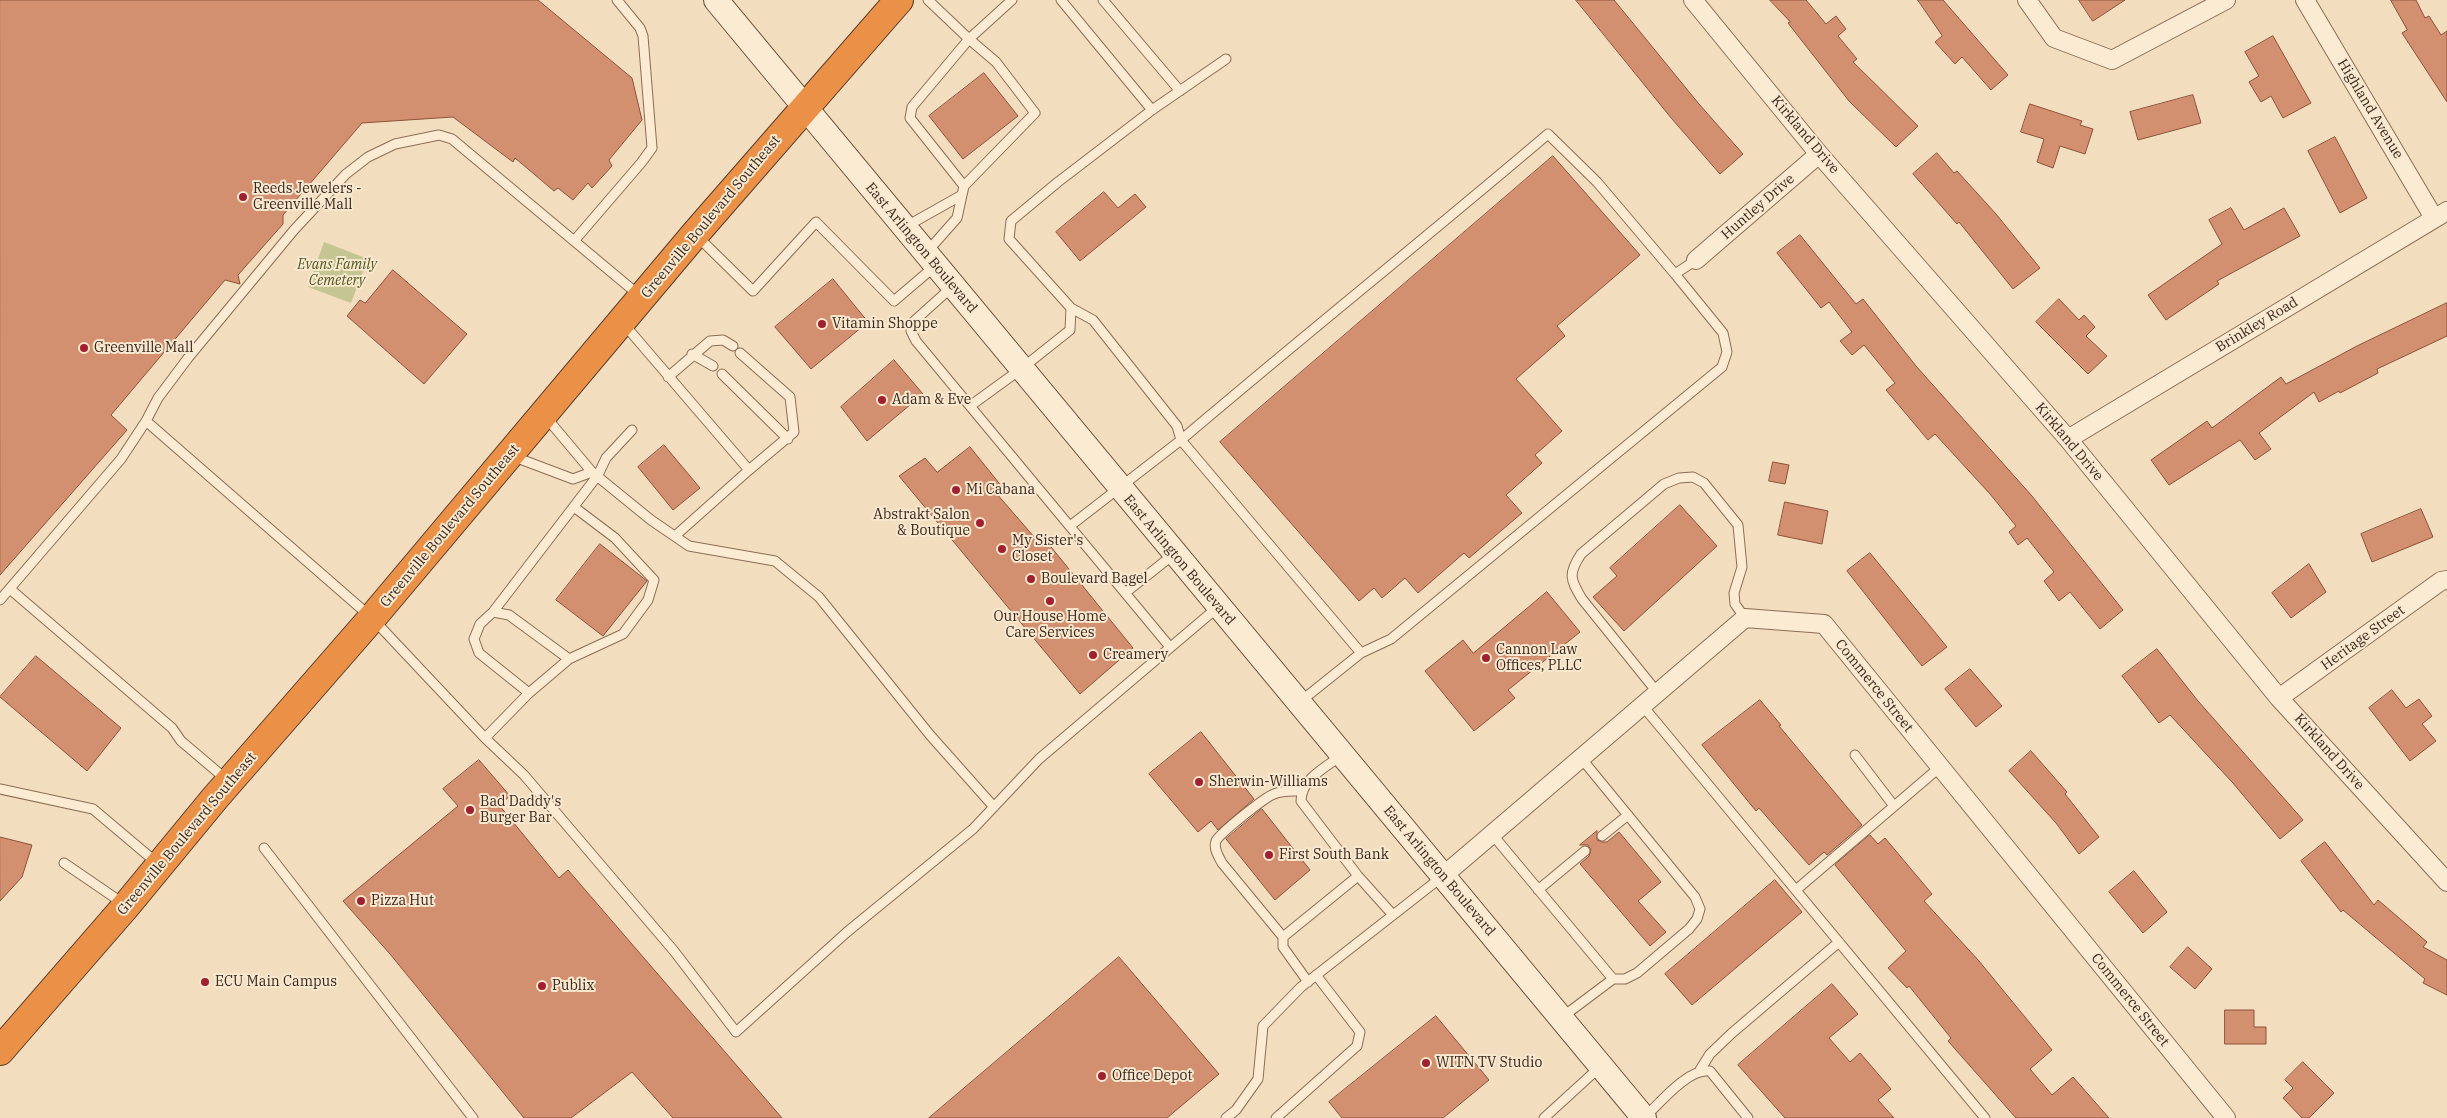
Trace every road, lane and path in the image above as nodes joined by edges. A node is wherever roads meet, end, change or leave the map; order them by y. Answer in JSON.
{"nodes":[{"id":1,"x":618,"y":0,"type":"edge"},
{"id":2,"x":716,"y":0,"type":"edge"},
{"id":3,"x":899,"y":0,"type":"edge"},
{"id":4,"x":928,"y":0,"type":"edge"},
{"id":5,"x":1012,"y":0,"type":"edge"},
{"id":6,"x":1061,"y":0,"type":"edge"},
{"id":7,"x":1103,"y":0,"type":"edge"},
{"id":8,"x":1692,"y":0,"type":"edge"},
{"id":9,"x":2026,"y":0,"type":"edge"},
{"id":10,"x":2226,"y":0,"type":"edge"},
{"id":11,"x":2305,"y":0,"type":"edge"},
{"id":12,"x":969,"y":39,"type":"junction"},
{"id":13,"x":1226,"y":58,"type":"dead end"},
{"id":14,"x":1180,"y":91,"type":"junction"},
{"id":15,"x":805,"y":107,"type":"junction"},
{"id":16,"x":1152,"y":110,"type":"junction"},
{"id":17,"x":1820,"y":154,"type":"junction"},
{"id":18,"x":963,"y":191,"type":"junction"},
{"id":19,"x":2441,"y":214,"type":"edge"},
{"id":20,"x":905,"y":228,"type":"junction"},
{"id":21,"x":695,"y":234,"type":"junction"},
{"id":22,"x":574,"y":241,"type":"junction"},
{"id":23,"x":931,"y":259,"type":"junction"},
{"id":24,"x":1696,"y":260,"type":"joint"},
{"id":25,"x":1675,"y":274,"type":"junction"},
{"id":26,"x":953,"y":286,"type":"junction"},
{"id":27,"x":642,"y":298,"type":"junction"},
{"id":28,"x":1071,"y":308,"type":"junction"},
{"id":29,"x":621,"y":322,"type":"junction"},
{"id":30,"x":733,"y":346,"type":"dead end"},
{"id":31,"x":740,"y":353,"type":"dead end"},
{"id":32,"x":692,"y":354,"type":"junction"},
{"id":33,"x":712,"y":366,"type":"dead end"},
{"id":34,"x":1021,"y":369,"type":"junction"},
{"id":35,"x":722,"y":374,"type":"dead end"},
{"id":36,"x":668,"y":377,"type":"junction"},
{"id":37,"x":970,"y":406,"type":"junction"},
{"id":38,"x":544,"y":414,"type":"junction"},
{"id":39,"x":146,"y":422,"type":"junction"},
{"id":40,"x":632,"y":430,"type":"dead end"},
{"id":41,"x":788,"y":439,"type":"junction"},
{"id":42,"x":2068,"y":439,"type":"junction"},
{"id":43,"x":1181,"y":440,"type":"junction"},
{"id":44,"x":508,"y":455,"type":"junction"},
{"id":45,"x":749,"y":470,"type":"junction"},
{"id":46,"x":595,"y":474,"type":"junction"},
{"id":47,"x":1120,"y":489,"type":"junction"},
{"id":48,"x":574,"y":507,"type":"junction"},
{"id":49,"x":1070,"y":526,"type":"junction"},
{"id":50,"x":675,"y":536,"type":"junction"},
{"id":51,"x":1174,"y":554,"type":"junction"},
{"id":52,"x":2447,"y":580,"type":"edge"},
{"id":53,"x":10,"y":589,"type":"junction"},
{"id":54,"x":1125,"y":593,"type":"junction"},
{"id":55,"x":0,"y":600,"type":"edge"},
{"id":56,"x":1218,"y":607,"type":"junction"},
{"id":57,"x":493,"y":612,"type":"junction"},
{"id":58,"x":372,"y":618,"type":"junction"},
{"id":59,"x":1745,"y":618,"type":"junction"},
{"id":60,"x":1170,"y":647,"type":"junction"},
{"id":61,"x":1360,"y":653,"type":"junction"},
{"id":62,"x":569,"y":659,"type":"junction"},
{"id":63,"x":1657,"y":692,"type":"junction"},
{"id":64,"x":529,"y":693,"type":"junction"},
{"id":65,"x":2279,"y":698,"type":"junction"},
{"id":66,"x":1298,"y":703,"type":"junction"},
{"id":67,"x":1642,"y":706,"type":"junction"},
{"id":68,"x":485,"y":738,"type":"junction"},
{"id":69,"x":1342,"y":755,"type":"junction"},
{"id":70,"x":1855,"y":755,"type":"dead end"},
{"id":71,"x":1581,"y":758,"type":"junction"},
{"id":72,"x":1940,"y":767,"type":"junction"},
{"id":73,"x":229,"y":782,"type":"junction"},
{"id":74,"x":0,"y":790,"type":"edge"},
{"id":75,"x":1301,"y":791,"type":"junction"},
{"id":76,"x":1894,"y":806,"type":"junction"},
{"id":77,"x":994,"y":807,"type":"junction"},
{"id":78,"x":1628,"y":815,"type":"junction"},
{"id":79,"x":1492,"y":834,"type":"junction"},
{"id":80,"x":1602,"y":836,"type":"dead end"},
{"id":81,"x":264,"y":848,"type":"dead end"},
{"id":82,"x":1584,"y":851,"type":"dead end"},
{"id":83,"x":64,"y":863,"type":"dead end"},
{"id":84,"x":159,"y":865,"type":"junction"},
{"id":85,"x":1358,"y":876,"type":"junction"},
{"id":86,"x":1443,"y":876,"type":"junction"},
{"id":87,"x":2447,"y":882,"type":"edge"},
{"id":88,"x":1538,"y":890,"type":"junction"},
{"id":89,"x":1796,"y":890,"type":"junction"},
{"id":90,"x":126,"y":906,"type":"junction"},
{"id":91,"x":1393,"y":915,"type":"junction"},
{"id":92,"x":1283,"y":937,"type":"junction"},
{"id":93,"x":1839,"y":942,"type":"junction"},
{"id":94,"x":1316,"y":975,"type":"junction"},
{"id":95,"x":1613,"y":979,"type":"junction"},
{"id":96,"x":1308,"y":982,"type":"junction"},
{"id":97,"x":1561,"y":1018,"type":"junction"},
{"id":98,"x":0,"y":1051,"type":"edge"},
{"id":99,"x":1601,"y":1066,"type":"junction"},
{"id":100,"x":1700,"y":1070,"type":"junction"},
{"id":101,"x":473,"y":1118,"type":"edge"},
{"id":102,"x":1226,"y":1118,"type":"edge"},
{"id":103,"x":1276,"y":1118,"type":"edge"},
{"id":104,"x":1544,"y":1118,"type":"edge"},
{"id":105,"x":1644,"y":1118,"type":"edge"},
{"id":106,"x":1748,"y":1118,"type":"edge"},
{"id":107,"x":1985,"y":1118,"type":"edge"},
{"id":108,"x":2226,"y":1118,"type":"edge"}],
"edges":[{"from":1,"to":22,"type":"lane"},
{"from":2,"to":15,"type":"main road","name":"East Arlington Boulevard"},
{"from":3,"to":15,"type":"highway","name":"Greenville Boulevard Southeast"},
{"from":4,"to":12,"type":"lane"},
{"from":5,"to":12,"type":"lane"},
{"from":6,"to":16,"type":"lane"},
{"from":7,"to":14,"type":"lane"},
{"from":8,"to":17,"type":"street","name":"Kirkland Drive"},
{"from":9,"to":10,"type":"street"},
{"from":11,"to":19,"type":"street","name":"Highland Avenue"},
{"from":12,"to":18,"type":"lane"},
{"from":12,"to":18,"type":"lane"},
{"from":13,"to":14,"type":"lane"},
{"from":14,"to":16,"type":"lane"},
{"from":15,"to":20,"type":"main road","name":"East Arlington Boulevard"},
{"from":15,"to":21,"type":"highway","name":"Greenville Boulevard Southeast"},
{"from":16,"to":28,"type":"lane"},
{"from":17,"to":24,"type":"street","name":"Huntley Drive"},
{"from":17,"to":42,"type":"street","name":"Kirkland Drive"},
{"from":18,"to":20,"type":"lane"},
{"from":18,"to":23,"type":"lane"},
{"from":19,"to":42,"type":"street","name":"Brinkley Road"},
{"from":20,"to":23,"type":"main road","name":"East Arlington Boulevard"},
{"from":21,"to":23,"type":"lane"},
{"from":21,"to":27,"type":"highway","name":"Greenville Boulevard Southeast"},
{"from":22,"to":27,"type":"lane"},
{"from":22,"to":39,"type":"lane"},
{"from":23,"to":26,"type":"main road","name":"East Arlington Boulevard"},
{"from":24,"to":25,"type":"lane"},
{"from":25,"to":43,"type":"lane"},
{"from":25,"to":61,"type":"lane"},
{"from":26,"to":34,"type":"main road","name":"East Arlington Boulevard"},
{"from":26,"to":37,"type":"lane"},
{"from":27,"to":29,"type":"highway","name":"Greenville Boulevard Southeast"},
{"from":28,"to":34,"type":"lane"},
{"from":28,"to":43,"type":"lane"},
{"from":29,"to":36,"type":"lane"},
{"from":29,"to":38,"type":"highway","name":"Greenville Boulevard Southeast"},
{"from":30,"to":32,"type":"lane"},
{"from":31,"to":41,"type":"lane"},
{"from":32,"to":33,"type":"lane"},
{"from":32,"to":36,"type":"lane"},
{"from":34,"to":37,"type":"lane"},
{"from":34,"to":47,"type":"main road","name":"East Arlington Boulevard"},
{"from":35,"to":41,"type":"lane"},
{"from":36,"to":45,"type":"lane"},
{"from":37,"to":49,"type":"lane"},
{"from":38,"to":44,"type":"highway","name":"Greenville Boulevard Southeast"},
{"from":38,"to":46,"type":"lane"},
{"from":39,"to":53,"type":"lane"},
{"from":39,"to":58,"type":"lane"},
{"from":40,"to":46,"type":"lane"},
{"from":41,"to":45,"type":"lane"},
{"from":42,"to":65,"type":"street","name":"Kirkland Drive"},
{"from":43,"to":47,"type":"lane"},
{"from":43,"to":61,"type":"lane"},
{"from":44,"to":46,"type":"lane"},
{"from":44,"to":58,"type":"highway","name":"Greenville Boulevard Southeast"},
{"from":45,"to":50,"type":"lane"},
{"from":46,"to":48,"type":"lane"},
{"from":46,"to":50,"type":"lane"},
{"from":47,"to":49,"type":"lane"},
{"from":47,"to":51,"type":"main road","name":"East Arlington Boulevard"},
{"from":48,"to":57,"type":"lane"},
{"from":48,"to":62,"type":"lane"},
{"from":49,"to":54,"type":"lane"},
{"from":50,"to":77,"type":"lane"},
{"from":51,"to":54,"type":"lane"},
{"from":51,"to":56,"type":"main road","name":"East Arlington Boulevard"},
{"from":52,"to":65,"type":"street","name":"Heritage Street"},
{"from":53,"to":55,"type":"lane"},
{"from":53,"to":73,"type":"lane"},
{"from":54,"to":60,"type":"lane"},
{"from":56,"to":60,"type":"lane"},
{"from":56,"to":66,"type":"main road","name":"East Arlington Boulevard"},
{"from":57,"to":62,"type":"lane"},
{"from":57,"to":64,"type":"lane"},
{"from":58,"to":68,"type":"lane"},
{"from":58,"to":73,"type":"highway","name":"Greenville Boulevard Southeast"},
{"from":59,"to":63,"type":"street"},
{"from":59,"to":63,"type":"lane"},
{"from":59,"to":72,"type":"street","name":"Commerce Street"},
{"from":60,"to":77,"type":"lane"},
{"from":61,"to":66,"type":"lane"},
{"from":62,"to":64,"type":"lane"},
{"from":63,"to":67,"type":"street"},
{"from":64,"to":68,"type":"lane"},
{"from":65,"to":87,"type":"street","name":"Kirkland Drive"},
{"from":66,"to":69,"type":"main road","name":"East Arlington Boulevard"},
{"from":67,"to":71,"type":"street"},
{"from":67,"to":89,"type":"lane"},
{"from":68,"to":77,"type":"lane"},
{"from":69,"to":75,"type":"lane"},
{"from":69,"to":86,"type":"main road","name":"East Arlington Boulevard"},
{"from":70,"to":76,"type":"lane"},
{"from":71,"to":78,"type":"lane"},
{"from":71,"to":79,"type":"street"},
{"from":72,"to":76,"type":"lane"},
{"from":72,"to":108,"type":"street","name":"Commerce Street"},
{"from":73,"to":84,"type":"highway","name":"Greenville Boulevard Southeast"},
{"from":74,"to":84,"type":"lane"},
{"from":75,"to":85,"type":"lane"},
{"from":75,"to":92,"type":"lane"},
{"from":76,"to":89,"type":"lane"},
{"from":78,"to":80,"type":"lane"},
{"from":78,"to":95,"type":"lane"},
{"from":79,"to":86,"type":"street"},
{"from":79,"to":88,"type":"lane"},
{"from":81,"to":101,"type":"lane"},
{"from":82,"to":88,"type":"lane"},
{"from":83,"to":90,"type":"lane"},
{"from":84,"to":90,"type":"highway","name":"Greenville Boulevard Southeast"},
{"from":85,"to":91,"type":"lane"},
{"from":85,"to":92,"type":"lane"},
{"from":86,"to":91,"type":"lane"},
{"from":86,"to":97,"type":"main road","name":"East Arlington Boulevard"},
{"from":88,"to":95,"type":"lane"},
{"from":89,"to":93,"type":"lane"},
{"from":90,"to":98,"type":"highway","name":"Greenville Boulevard Southeast"},
{"from":91,"to":94,"type":"lane"},
{"from":92,"to":96,"type":"lane"},
{"from":93,"to":100,"type":"lane"},
{"from":93,"to":107,"type":"lane"},
{"from":94,"to":96,"type":"lane"},
{"from":94,"to":103,"type":"lane"},
{"from":95,"to":97,"type":"lane"},
{"from":96,"to":102,"type":"lane"},
{"from":97,"to":99,"type":"main road","name":"East Arlington Boulevard"},
{"from":99,"to":104,"type":"lane"},
{"from":99,"to":105,"type":"main road","name":"East Arlington Boulevard"},
{"from":100,"to":105,"type":"lane"},
{"from":100,"to":106,"type":"lane"}]}
